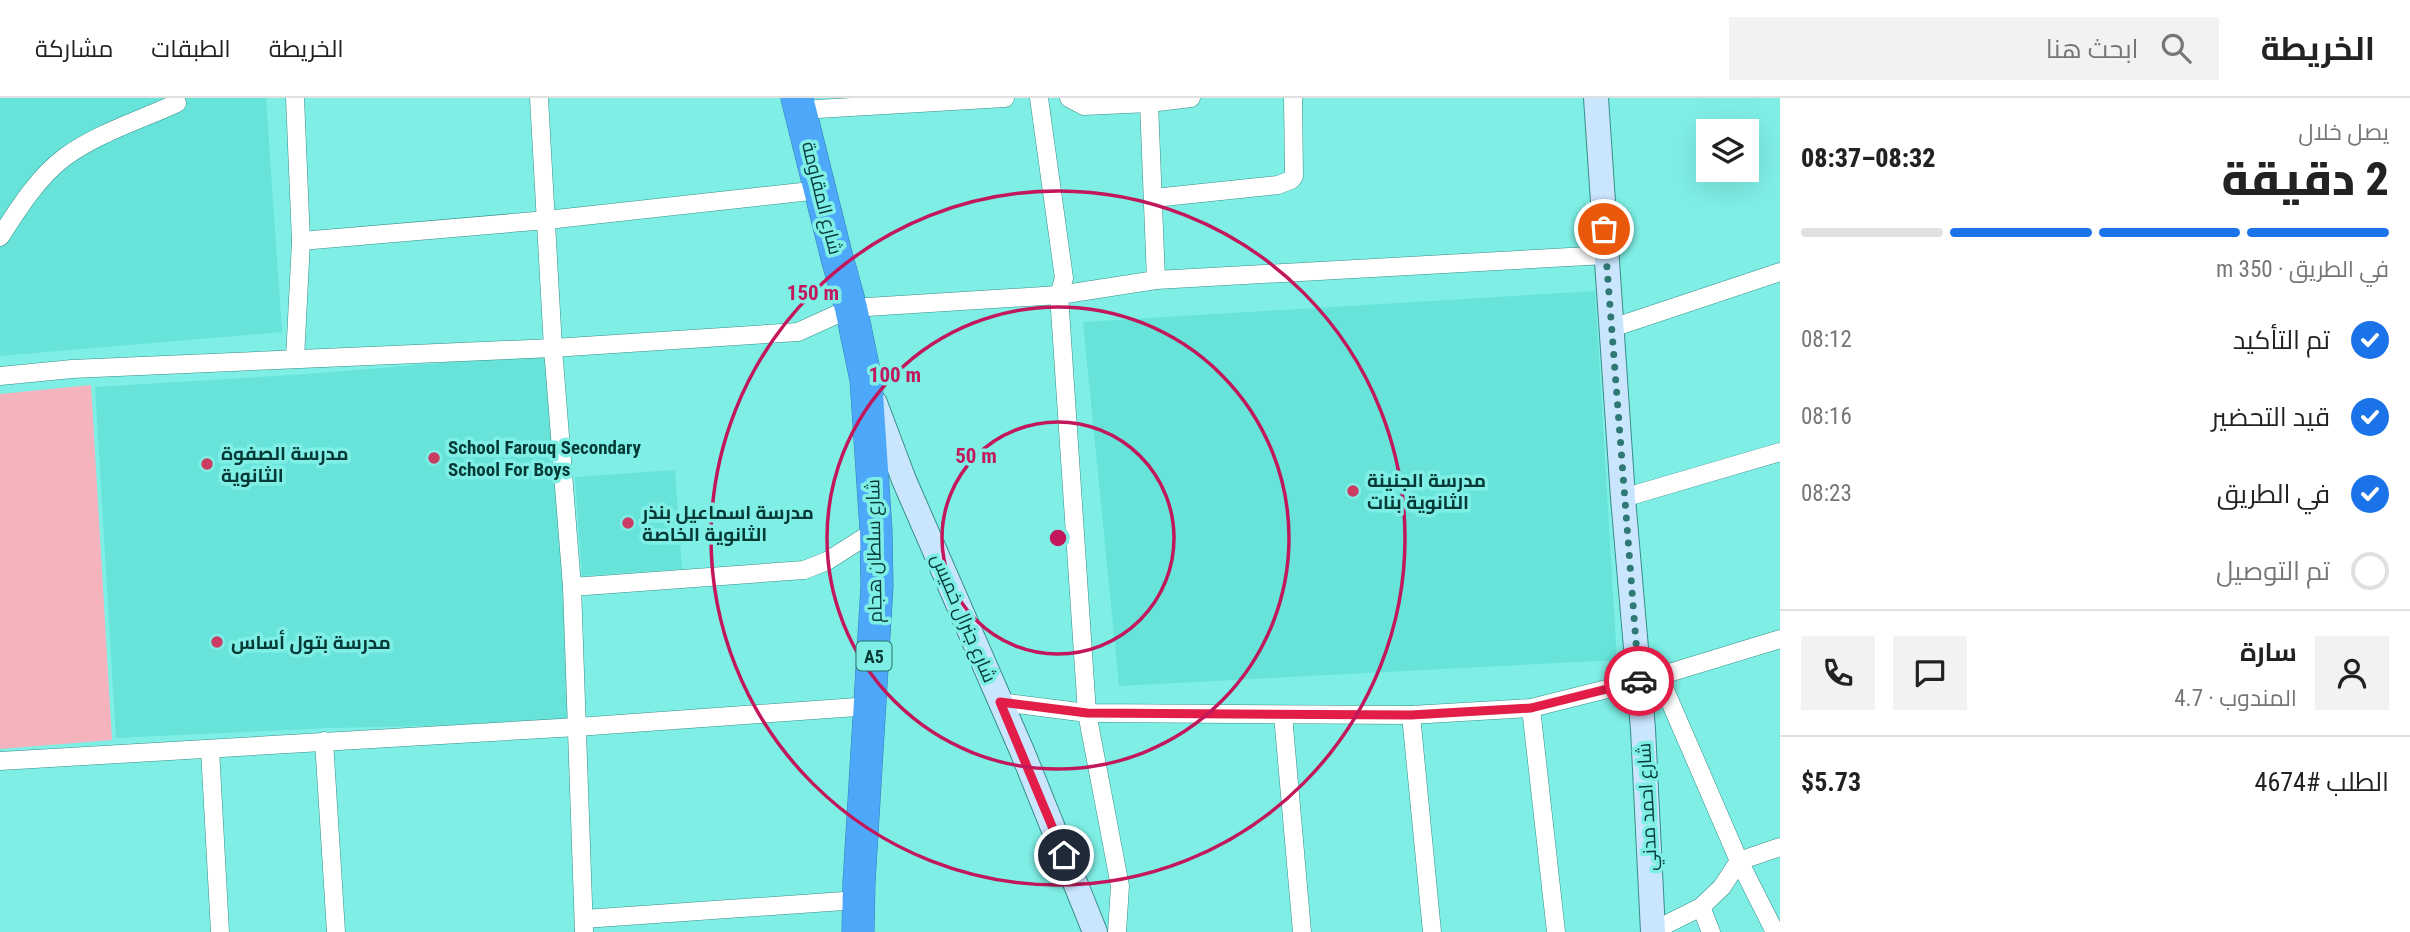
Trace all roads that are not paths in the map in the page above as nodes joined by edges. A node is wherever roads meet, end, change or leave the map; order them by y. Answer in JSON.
{"nodes":[{"id":1,"x":295,"y":98,"type":"edge"},
{"id":2,"x":539,"y":98,"type":"edge"},
{"id":3,"x":1005,"y":98,"type":"edge"},
{"id":4,"x":1039,"y":98,"type":"edge"},
{"id":5,"x":1069,"y":98,"type":"edge"},
{"id":6,"x":1191,"y":98,"type":"edge"},
{"id":7,"x":1293,"y":98,"type":"edge"},
{"id":8,"x":1596,"y":98,"type":"edge"},
{"id":9,"x":177,"y":103,"type":"dead end"},
{"id":10,"x":1149,"y":103,"type":"junction"},
{"id":11,"x":799,"y":104,"type":"edge"},
{"id":12,"x":820,"y":190,"type":"junction"},
{"id":13,"x":1154,"y":198,"type":"junction"},
{"id":14,"x":547,"y":220,"type":"junction"},
{"id":15,"x":0,"y":237,"type":"edge"},
{"id":16,"x":301,"y":241,"type":"junction"},
{"id":17,"x":1606,"y":255,"type":"junction"},
{"id":18,"x":1780,"y":272,"type":"edge"},
{"id":19,"x":1156,"y":280,"type":"junction"},
{"id":20,"x":1059,"y":295,"type":"junction"},
{"id":21,"x":852,"y":308,"type":"junction"},
{"id":22,"x":1612,"y":328,"type":"junction"},
{"id":23,"x":553,"y":348,"type":"junction"},
{"id":24,"x":295,"y":359,"type":"junction"},
{"id":25,"x":0,"y":376,"type":"edge"},
{"id":26,"x":866,"y":380,"type":"junction"},
{"id":27,"x":1780,"y":452,"type":"edge"},
{"id":28,"x":1623,"y":498,"type":"junction"},
{"id":29,"x":876,"y":530,"type":"junction"},
{"id":30,"x":572,"y":587,"type":"junction"},
{"id":31,"x":1780,"y":639,"type":"edge"},
{"id":32,"x":1649,"y":679,"type":"junction"},
{"id":33,"x":1000,"y":702,"type":"junction"},
{"id":34,"x":871,"y":706,"type":"junction"},
{"id":35,"x":1531,"y":708,"type":"junction"},
{"id":36,"x":1087,"y":713,"type":"junction"},
{"id":37,"x":1283,"y":715,"type":"junction"},
{"id":38,"x":1411,"y":715,"type":"junction"},
{"id":39,"x":577,"y":727,"type":"junction"},
{"id":40,"x":324,"y":741,"type":"junction"},
{"id":41,"x":210,"y":749,"type":"junction"},
{"id":42,"x":0,"y":761,"type":"edge"},
{"id":43,"x":1780,"y":847,"type":"edge"},
{"id":44,"x":1739,"y":861,"type":"junction"},
{"id":45,"x":858,"y":900,"type":"junction"},
{"id":46,"x":1701,"y":907,"type":"junction"},
{"id":47,"x":584,"y":926,"type":"edge"},
{"id":48,"x":1653,"y":931,"type":"edge"},
{"id":49,"x":220,"y":932,"type":"edge"},
{"id":50,"x":336,"y":932,"type":"edge"},
{"id":51,"x":858,"y":932,"type":"edge"},
{"id":52,"x":1096,"y":932,"type":"edge"},
{"id":53,"x":1117,"y":932,"type":"edge"},
{"id":54,"x":1302,"y":932,"type":"edge"},
{"id":55,"x":1432,"y":932,"type":"edge"},
{"id":56,"x":1556,"y":932,"type":"edge"},
{"id":57,"x":1711,"y":932,"type":"edge"},
{"id":58,"x":1775,"y":932,"type":"edge"}],
"edges":[{"from":1,"to":16,"type":"street"},
{"from":2,"to":14,"type":"street"},
{"from":3,"to":11,"type":"street"},
{"from":4,"to":20,"type":"street"},
{"from":5,"to":10,"type":"street"},
{"from":6,"to":10,"type":"street"},
{"from":7,"to":13,"type":"street"},
{"from":8,"to":17,"type":"street","name":"شارع احمد مدني"},
{"from":9,"to":15,"type":"street"},
{"from":10,"to":13,"type":"street"},
{"from":11,"to":12,"type":"highway","name":"شارع المقاومة","number":"A5"},
{"from":12,"to":14,"type":"street"},
{"from":12,"to":21,"type":"highway","name":"شارع المقاومة","number":"A5"},
{"from":13,"to":19,"type":"street"},
{"from":14,"to":16,"type":"street"},
{"from":14,"to":23,"type":"street"},
{"from":16,"to":24,"type":"street"},
{"from":17,"to":19,"type":"street"},
{"from":17,"to":22,"type":"street","name":"شارع احمد مدني"},
{"from":18,"to":22,"type":"street"},
{"from":19,"to":20,"type":"street"},
{"from":20,"to":21,"type":"street"},
{"from":20,"to":36,"type":"street"},
{"from":21,"to":23,"type":"street"},
{"from":21,"to":26,"type":"highway","name":"شارع المقاومة","number":"A5"},
{"from":22,"to":28,"type":"street","name":"شارع احمد مدني"},
{"from":23,"to":24,"type":"street"},
{"from":23,"to":30,"type":"street"},
{"from":24,"to":25,"type":"street"},
{"from":26,"to":29,"type":"highway","name":"شارع سلطان هجام","number":"A5"},
{"from":26,"to":33,"type":"street","name":"شارع جنرال خميس","number":"A5"},
{"from":27,"to":28,"type":"street"},
{"from":28,"to":32,"type":"street","name":"شارع احمد مدني"},
{"from":29,"to":30,"type":"street"},
{"from":29,"to":34,"type":"highway","name":"شارع سلطان هجام","number":"A5"},
{"from":30,"to":39,"type":"street"},
{"from":31,"to":32,"type":"street"},
{"from":32,"to":35,"type":"street"},
{"from":32,"to":44,"type":"street"},
{"from":32,"to":48,"type":"street","name":"شارع احمد مدني"},
{"from":33,"to":36,"type":"street"},
{"from":33,"to":52,"type":"street","name":"شارع جنرال خميس","number":"A5"},
{"from":34,"to":39,"type":"street"},
{"from":34,"to":45,"type":"highway","name":"شارع سلطان هجام","number":"A5"},
{"from":35,"to":38,"type":"street"},
{"from":35,"to":56,"type":"street"},
{"from":36,"to":37,"type":"street"},
{"from":36,"to":53,"type":"street"},
{"from":37,"to":38,"type":"street"},
{"from":37,"to":54,"type":"street"},
{"from":38,"to":55,"type":"street"},
{"from":39,"to":40,"type":"street"},
{"from":39,"to":47,"type":"street"},
{"from":40,"to":41,"type":"street"},
{"from":40,"to":50,"type":"street"},
{"from":41,"to":42,"type":"street"},
{"from":41,"to":49,"type":"street"},
{"from":43,"to":44,"type":"street"},
{"from":44,"to":46,"type":"street"},
{"from":44,"to":58,"type":"street"},
{"from":45,"to":47,"type":"street"},
{"from":45,"to":51,"type":"highway","name":"شارع سلطان هجام","number":"A5"},
{"from":46,"to":48,"type":"street"},
{"from":46,"to":57,"type":"street"}]}
